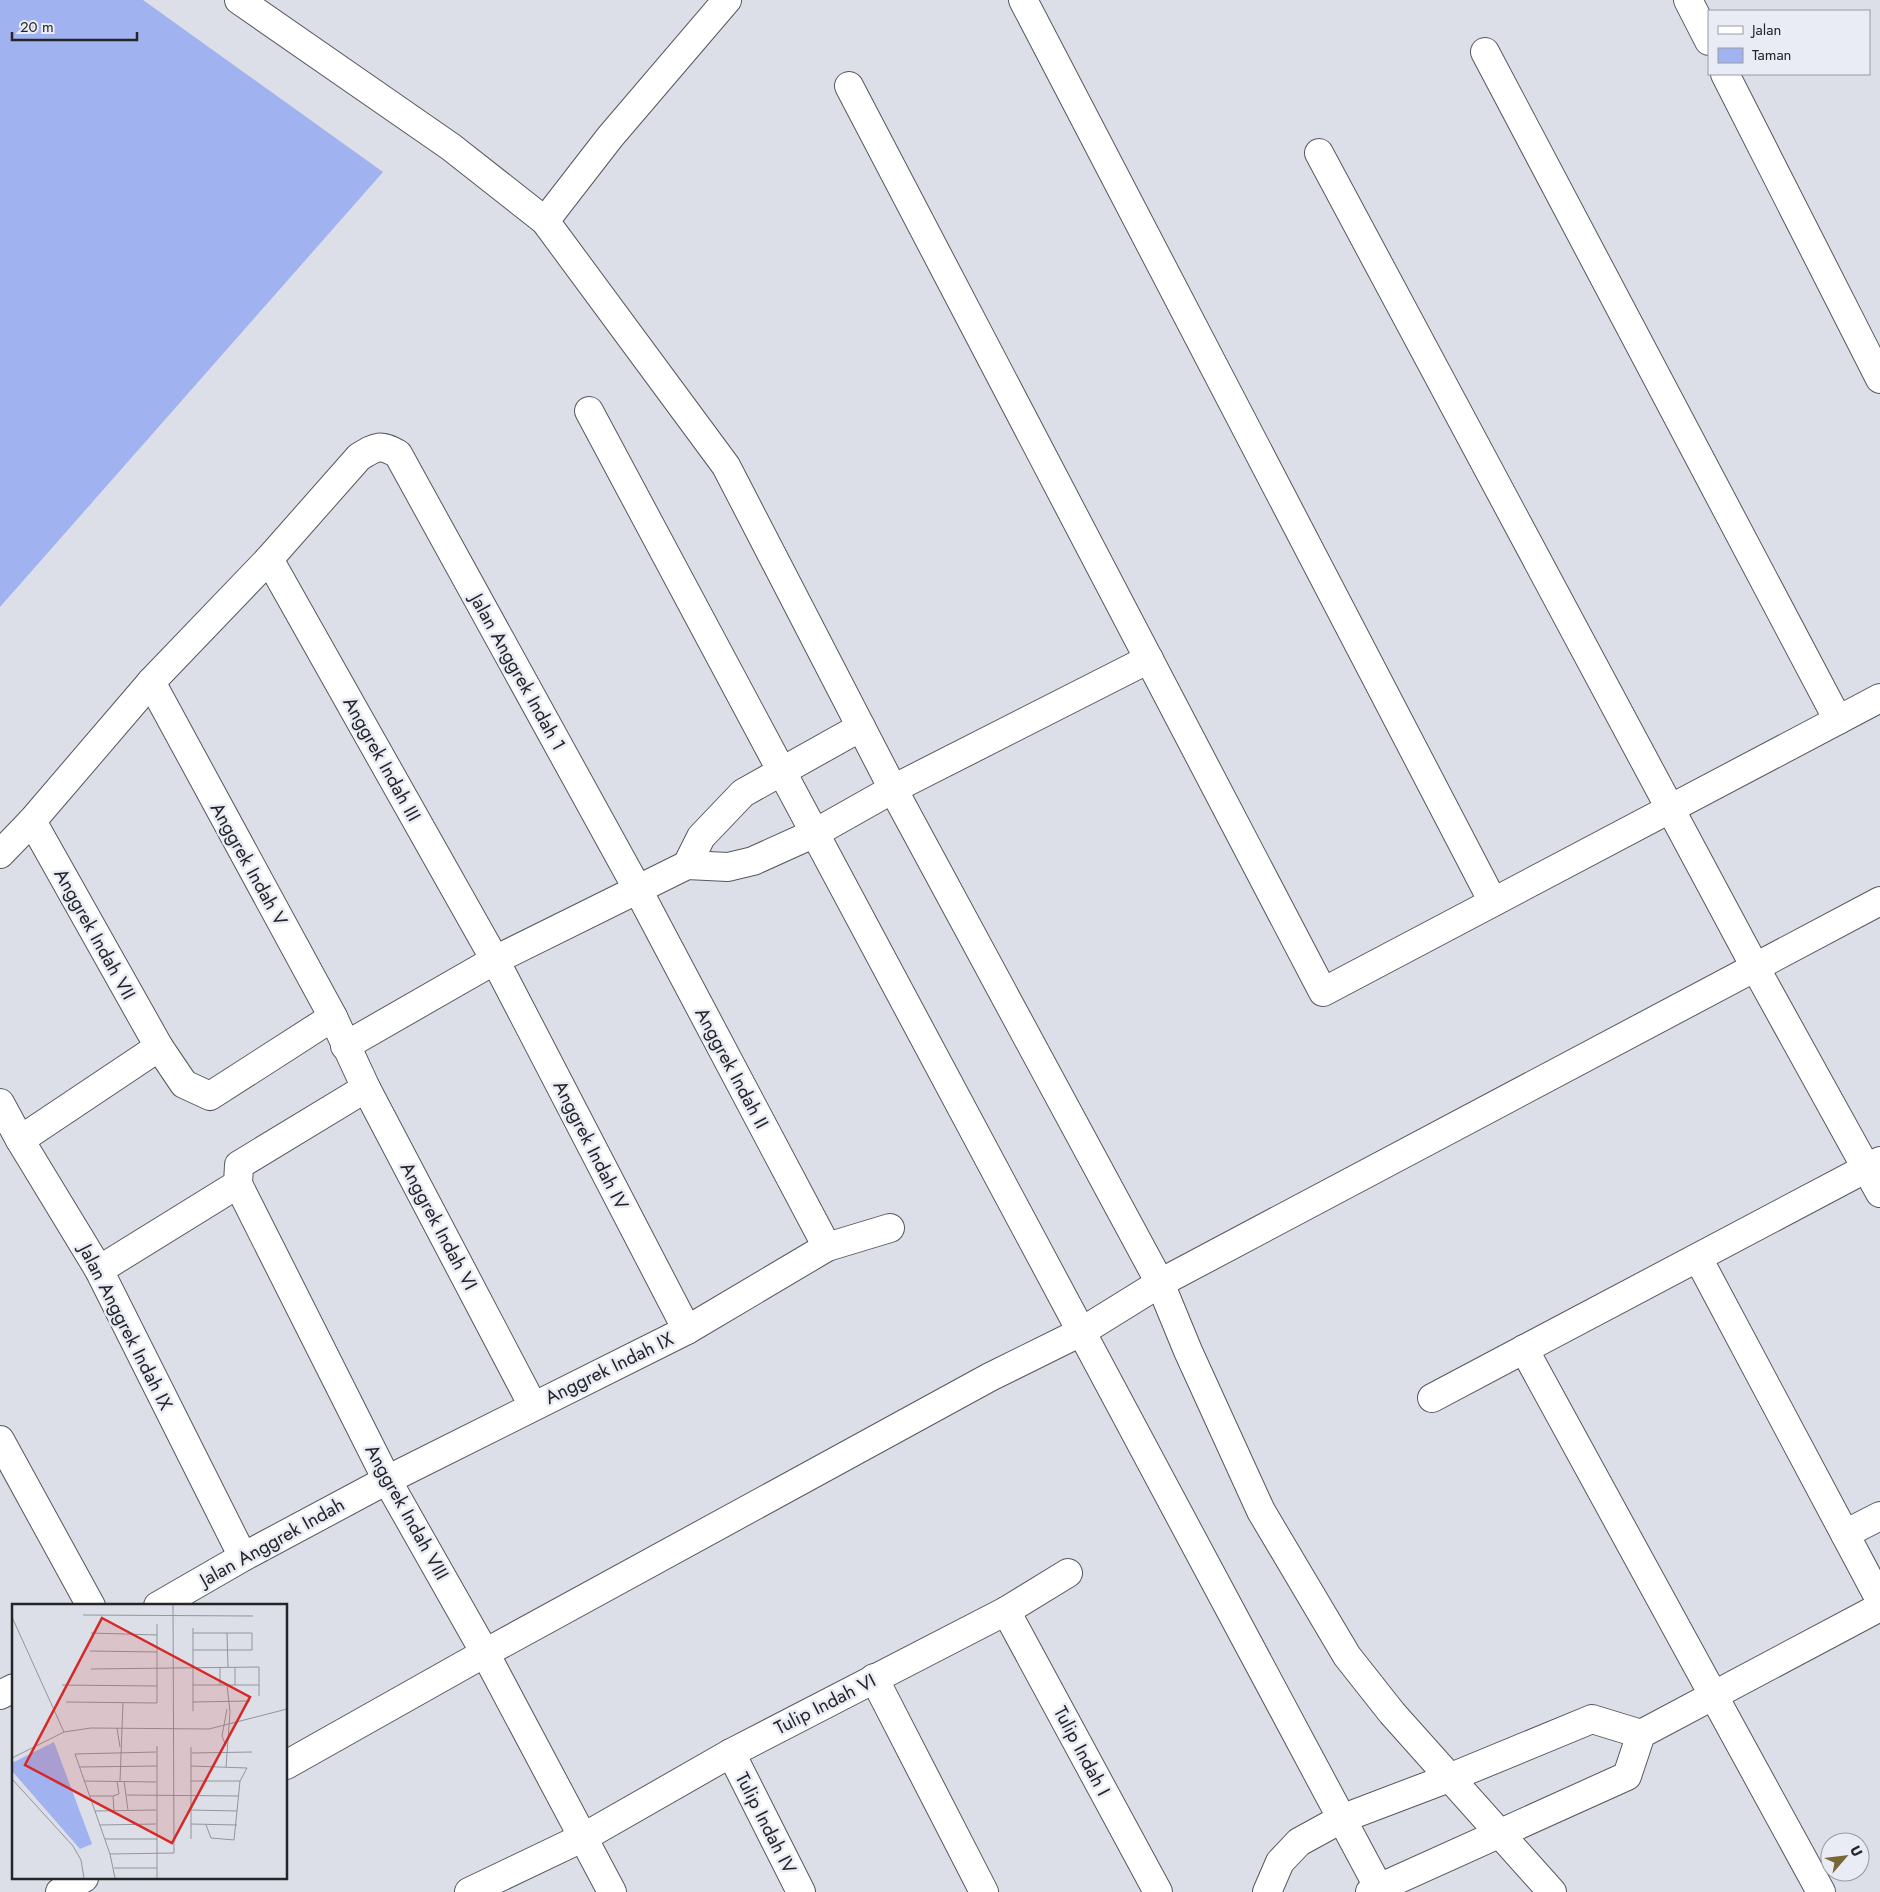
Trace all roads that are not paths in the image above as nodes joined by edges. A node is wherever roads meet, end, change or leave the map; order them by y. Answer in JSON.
{"nodes":[{"id":1,"x":239,"y":0,"type":"edge"},
{"id":2,"x":727,"y":0,"type":"edge"},
{"id":3,"x":1023,"y":0,"type":"edge"},
{"id":4,"x":1688,"y":0,"type":"edge"},
{"id":5,"x":1708,"y":39,"type":"edge"},
{"id":6,"x":1485,"y":52,"type":"dead end"},
{"id":7,"x":1726,"y":75,"type":"edge"},
{"id":8,"x":849,"y":86,"type":"dead end"},
{"id":9,"x":1319,"y":153,"type":"dead end"},
{"id":10,"x":545,"y":221,"type":"junction"},
{"id":11,"x":1880,"y":379,"type":"edge"},
{"id":12,"x":589,"y":411,"type":"dead end"},
{"id":13,"x":269,"y":559,"type":"junction"},
{"id":14,"x":1149,"y":658,"type":"junction"},
{"id":15,"x":151,"y":682,"type":"junction"},
{"id":16,"x":1880,"y":698,"type":"edge"},
{"id":17,"x":1838,"y":720,"type":"junction"},
{"id":18,"x":861,"y":728,"type":"junction"},
{"id":19,"x":781,"y":771,"type":"junction"},
{"id":20,"x":893,"y":789,"type":"junction"},
{"id":21,"x":1670,"y":809,"type":"junction"},
{"id":22,"x":32,"y":821,"type":"junction"},
{"id":23,"x":815,"y":833,"type":"junction"},
{"id":24,"x":0,"y":854,"type":"edge"},
{"id":25,"x":686,"y":866,"type":"junction"},
{"id":26,"x":638,"y":890,"type":"junction"},
{"id":27,"x":1880,"y":901,"type":"edge"},
{"id":28,"x":1493,"y":902,"type":"junction"},
{"id":29,"x":495,"y":960,"type":"junction"},
{"id":30,"x":1755,"y":967,"type":"junction"},
{"id":31,"x":333,"y":1017,"type":"junction"},
{"id":32,"x":345,"y":1046,"type":"junction"},
{"id":33,"x":159,"y":1047,"type":"junction"},
{"id":34,"x":366,"y":1088,"type":"junction"},
{"id":35,"x":0,"y":1103,"type":"edge"},
{"id":36,"x":20,"y":1140,"type":"junction"},
{"id":37,"x":1873,"y":1164,"type":"edge"},
{"id":38,"x":238,"y":1184,"type":"junction"},
{"id":39,"x":1880,"y":1193,"type":"edge"},
{"id":40,"x":890,"y":1228,"type":"dead end"},
{"id":41,"x":827,"y":1247,"type":"junction"},
{"id":42,"x":1698,"y":1258,"type":"junction"},
{"id":43,"x":99,"y":1270,"type":"junction"},
{"id":44,"x":1160,"y":1283,"type":"junction"},
{"id":45,"x":687,"y":1330,"type":"junction"},
{"id":46,"x":1081,"y":1332,"type":"junction"},
{"id":47,"x":1524,"y":1349,"type":"junction"},
{"id":48,"x":1432,"y":1398,"type":"dead end"},
{"id":49,"x":533,"y":1406,"type":"junction"},
{"id":50,"x":0,"y":1440,"type":"edge"},
{"id":51,"x":387,"y":1480,"type":"junction"},
{"id":52,"x":1880,"y":1516,"type":"edge"},
{"id":53,"x":1845,"y":1534,"type":"junction"},
{"id":54,"x":243,"y":1557,"type":"junction"},
{"id":55,"x":1068,"y":1573,"type":"dead end"},
{"id":56,"x":1880,"y":1600,"type":"edge"},
{"id":57,"x":91,"y":1604,"type":"edge"},
{"id":58,"x":161,"y":1604,"type":"edge"},
{"id":59,"x":1880,"y":1607,"type":"edge"},
{"id":60,"x":1006,"y":1611,"type":"junction"},
{"id":61,"x":485,"y":1653,"type":"junction"},
{"id":62,"x":874,"y":1678,"type":"junction"},
{"id":63,"x":12,"y":1689,"type":"edge"},
{"id":64,"x":0,"y":1696,"type":"edge"},
{"id":65,"x":1713,"y":1696,"type":"junction"},
{"id":66,"x":1641,"y":1734,"type":"junction"},
{"id":67,"x":730,"y":1753,"type":"junction"},
{"id":68,"x":288,"y":1764,"type":"edge"},
{"id":69,"x":1449,"y":1778,"type":"junction"},
{"id":70,"x":1341,"y":1819,"type":"junction"},
{"id":71,"x":1499,"y":1834,"type":"junction"},
{"id":72,"x":584,"y":1837,"type":"junction"},
{"id":73,"x":81,"y":1880,"type":"edge"},
{"id":74,"x":1376,"y":1890,"type":"edge"},
{"id":75,"x":60,"y":1892,"type":"edge"},
{"id":76,"x":469,"y":1892,"type":"edge"},
{"id":77,"x":612,"y":1892,"type":"edge"},
{"id":78,"x":801,"y":1892,"type":"edge"},
{"id":79,"x":984,"y":1892,"type":"edge"},
{"id":80,"x":1158,"y":1892,"type":"edge"},
{"id":81,"x":1267,"y":1892,"type":"edge"},
{"id":82,"x":1552,"y":1892,"type":"edge"},
{"id":83,"x":1821,"y":1892,"type":"edge"}],
"edges":[{"from":1,"to":10,"type":"street"},
{"from":2,"to":10,"type":"street"},
{"from":3,"to":28,"type":"street"},
{"from":4,"to":5,"type":"street"},
{"from":6,"to":17,"type":"street"},
{"from":7,"to":11,"type":"street"},
{"from":8,"to":14,"type":"street"},
{"from":9,"to":21,"type":"street"},
{"from":10,"to":18,"type":"street"},
{"from":12,"to":19,"type":"street"},
{"from":13,"to":15,"type":"street"},
{"from":13,"to":26,"type":"street","name":"Jalan Anggrek Indah 1"},
{"from":13,"to":29,"type":"street","name":"Anggrek Indah III"},
{"from":14,"to":20,"type":"street"},
{"from":14,"to":28,"type":"street"},
{"from":15,"to":22,"type":"street"},
{"from":15,"to":31,"type":"street","name":"Anggrek Indah V"},
{"from":16,"to":17,"type":"street"},
{"from":17,"to":21,"type":"street"},
{"from":18,"to":19,"type":"street"},
{"from":18,"to":20,"type":"street"},
{"from":19,"to":23,"type":"street"},
{"from":19,"to":25,"type":"street"},
{"from":20,"to":23,"type":"street"},
{"from":20,"to":44,"type":"street"},
{"from":21,"to":28,"type":"street"},
{"from":21,"to":30,"type":"street"},
{"from":22,"to":24,"type":"street"},
{"from":22,"to":33,"type":"street","name":"Anggrek Indah VII"},
{"from":23,"to":25,"type":"street"},
{"from":23,"to":46,"type":"street"},
{"from":25,"to":26,"type":"street"},
{"from":26,"to":29,"type":"street"},
{"from":26,"to":41,"type":"street","name":"Anggrek Indah II"},
{"from":27,"to":30,"type":"street"},
{"from":29,"to":32,"type":"street"},
{"from":29,"to":45,"type":"street","name":"Anggrek Indah IV"},
{"from":30,"to":37,"type":"street"},
{"from":30,"to":44,"type":"street"},
{"from":31,"to":32,"type":"street","name":"Anggrek Indah V"},
{"from":31,"to":33,"type":"street","name":"Anggrek Indah VII"},
{"from":32,"to":34,"type":"street","name":"Anggrek Indah VI"},
{"from":33,"to":36,"type":"street"},
{"from":34,"to":38,"type":"street"},
{"from":34,"to":49,"type":"street","name":"Anggrek Indah VI"},
{"from":35,"to":36,"type":"street","name":"Jalan Anggrek Indah IX"},
{"from":36,"to":43,"type":"street","name":"Jalan Anggrek Indah IX"},
{"from":37,"to":39,"type":"street"},
{"from":37,"to":42,"type":"street"},
{"from":38,"to":43,"type":"street"},
{"from":38,"to":51,"type":"street","name":"Anggrek Indah VIII"},
{"from":40,"to":41,"type":"street","name":"Anggrek Indah IX"},
{"from":41,"to":45,"type":"street","name":"Anggrek Indah IX"},
{"from":42,"to":47,"type":"street"},
{"from":42,"to":53,"type":"street"},
{"from":43,"to":54,"type":"street","name":"Jalan Anggrek Indah IX"},
{"from":44,"to":46,"type":"street"},
{"from":44,"to":69,"type":"street"},
{"from":45,"to":49,"type":"street","name":"Anggrek Indah IX"},
{"from":46,"to":61,"type":"street"},
{"from":46,"to":70,"type":"street"},
{"from":47,"to":48,"type":"street"},
{"from":47,"to":65,"type":"street"},
{"from":49,"to":51,"type":"street","name":"Anggrek Indah IX"},
{"from":50,"to":57,"type":"street"},
{"from":51,"to":54,"type":"street","name":"Jalan Anggrek Indah"},
{"from":51,"to":61,"type":"street","name":"Anggrek Indah VIII"},
{"from":52,"to":53,"type":"street"},
{"from":53,"to":56,"type":"street"},
{"from":54,"to":58,"type":"street","name":"Jalan Anggrek Indah"},
{"from":55,"to":60,"type":"street","name":"Tulip Indah VI"},
{"from":59,"to":65,"type":"street"},
{"from":60,"to":62,"type":"street","name":"Tulip Indah VI"},
{"from":60,"to":80,"type":"street","name":"Tulip Indah I"},
{"from":61,"to":68,"type":"street"},
{"from":61,"to":72,"type":"street","name":"Anggrek Indah VIII"},
{"from":62,"to":67,"type":"street","name":"Tulip Indah VI"},
{"from":62,"to":79,"type":"street"},
{"from":63,"to":64,"type":"street"},
{"from":65,"to":66,"type":"street"},
{"from":65,"to":83,"type":"street"},
{"from":66,"to":69,"type":"street"},
{"from":66,"to":71,"type":"street"},
{"from":67,"to":72,"type":"street","name":"Tulip Indah VI"},
{"from":67,"to":78,"type":"street","name":"Tulip Indah IV"},
{"from":69,"to":70,"type":"street"},
{"from":69,"to":71,"type":"street"},
{"from":70,"to":74,"type":"street"},
{"from":70,"to":81,"type":"street"},
{"from":71,"to":74,"type":"street"},
{"from":71,"to":82,"type":"street"},
{"from":72,"to":76,"type":"street","name":"Tulip Indah VI"},
{"from":72,"to":77,"type":"street","name":"Anggrek Indah VIII"},
{"from":73,"to":75,"type":"street"}]}
